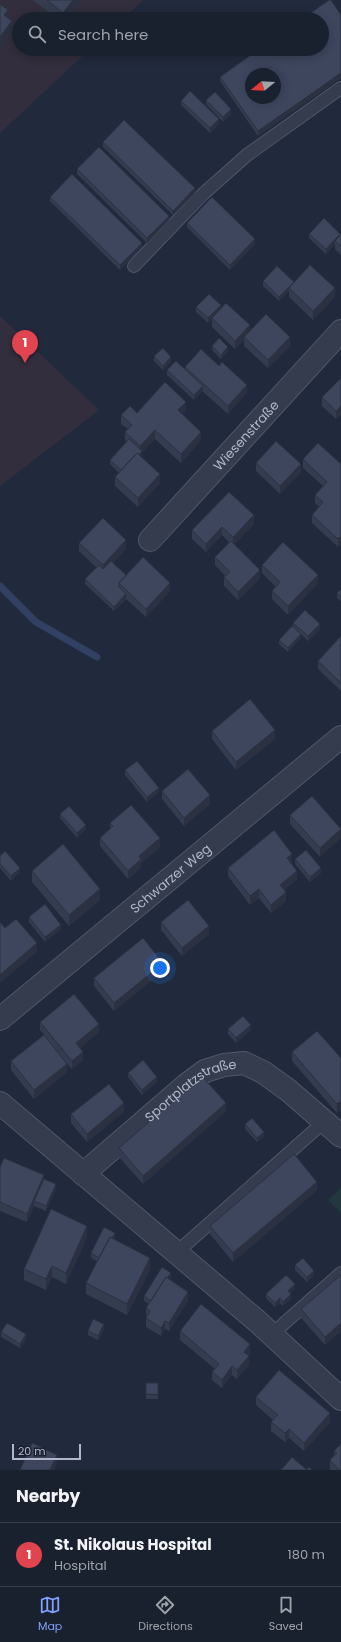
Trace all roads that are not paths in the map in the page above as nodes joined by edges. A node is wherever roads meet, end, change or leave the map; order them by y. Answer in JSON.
{"nodes":[{"id":1,"x":341,"y":88,"type":"edge"},
{"id":2,"x":134,"y":266,"type":"dead end"},
{"id":3,"x":341,"y":331,"type":"edge"},
{"id":4,"x":150,"y":540,"type":"dead end"},
{"id":5,"x":341,"y":737,"type":"edge"},
{"id":6,"x":0,"y":1019,"type":"edge"},
{"id":7,"x":0,"y":1103,"type":"edge"},
{"id":8,"x":324,"y":1121,"type":"junction"},
{"id":9,"x":341,"y":1136,"type":"edge"},
{"id":10,"x":83,"y":1174,"type":"junction"},
{"id":11,"x":176,"y":1253,"type":"junction"},
{"id":12,"x":341,"y":1273,"type":"edge"},
{"id":13,"x":271,"y":1335,"type":"junction"},
{"id":14,"x":341,"y":1399,"type":"edge"}],
"edges":[{"from":1,"to":2,"type":"lane"},
{"from":3,"to":4,"type":"street","name":"Wiesenstraße"},
{"from":5,"to":6,"type":"street","name":"Schwarzer Weg"},
{"from":7,"to":10,"type":"street"},
{"from":8,"to":9,"type":"street","name":"Sportplatzstraße"},
{"from":8,"to":10,"type":"street","name":"Sportplatzstraße"},
{"from":8,"to":11,"type":"lane"},
{"from":10,"to":11,"type":"street"},
{"from":11,"to":13,"type":"street"},
{"from":12,"to":13,"type":"lane"},
{"from":13,"to":14,"type":"street"}]}
